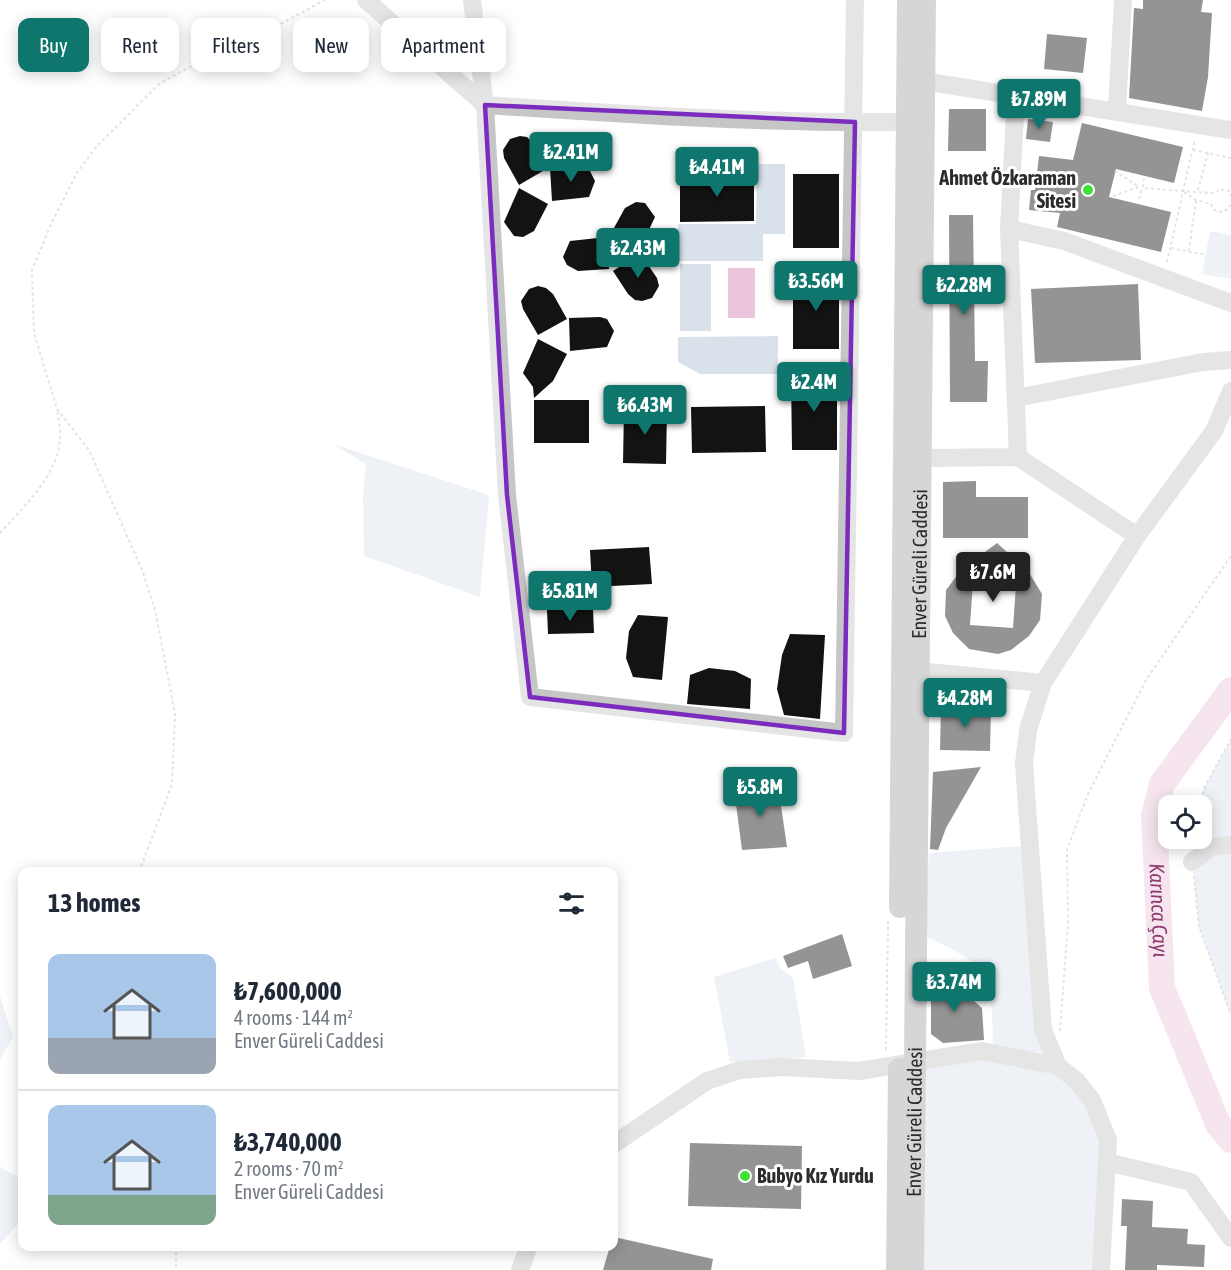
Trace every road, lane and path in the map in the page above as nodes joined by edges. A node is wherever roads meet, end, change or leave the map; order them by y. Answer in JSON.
{"nodes":[{"id":1,"x":325,"y":0,"type":"edge"},
{"id":2,"x":366,"y":0,"type":"edge"},
{"id":3,"x":472,"y":0,"type":"edge"},
{"id":4,"x":855,"y":0,"type":"edge"},
{"id":5,"x":908,"y":0,"type":"edge"},
{"id":6,"x":925,"y":0,"type":"edge"},
{"id":7,"x":1123,"y":0,"type":"edge"},
{"id":8,"x":923,"y":81,"type":"junction"},
{"id":9,"x":1016,"y":95,"type":"junction"},
{"id":10,"x":485,"y":105,"type":"junction"},
{"id":11,"x":1117,"y":110,"type":"junction"},
{"id":12,"x":855,"y":122,"type":"junction"},
{"id":13,"x":893,"y":122,"type":"dead end"},
{"id":14,"x":1199,"y":124,"type":"junction"},
{"id":15,"x":1231,"y":130,"type":"edge"},
{"id":16,"x":1193,"y":150,"type":"junction"},
{"id":17,"x":1208,"y":153,"type":"junction"},
{"id":18,"x":1231,"y":158,"type":"edge"},
{"id":19,"x":1115,"y":171,"type":"dead end"},
{"id":20,"x":1144,"y":178,"type":"dead end"},
{"id":21,"x":1141,"y":188,"type":"junction"},
{"id":22,"x":1198,"y":190,"type":"junction"},
{"id":23,"x":1184,"y":192,"type":"junction"},
{"id":24,"x":1113,"y":196,"type":"dead end"},
{"id":25,"x":1231,"y":196,"type":"edge"},
{"id":26,"x":1139,"y":199,"type":"dead end"},
{"id":27,"x":1196,"y":200,"type":"junction"},
{"id":28,"x":1231,"y":205,"type":"edge"},
{"id":29,"x":1009,"y":229,"type":"junction"},
{"id":30,"x":1171,"y":248,"type":"junction"},
{"id":31,"x":1189,"y":251,"type":"junction"},
{"id":32,"x":1206,"y":255,"type":"dead end"},
{"id":33,"x":1164,"y":277,"type":"junction"},
{"id":34,"x":1231,"y":303,"type":"edge"},
{"id":35,"x":1231,"y":360,"type":"edge"},
{"id":36,"x":1231,"y":391,"type":"edge"},
{"id":37,"x":1016,"y":398,"type":"junction"},
{"id":38,"x":57,"y":409,"type":"junction"},
{"id":39,"x":1018,"y":457,"type":"junction"},
{"id":40,"x":928,"y":458,"type":"dead end"},
{"id":41,"x":0,"y":533,"type":"edge"},
{"id":42,"x":1137,"y":536,"type":"junction"},
{"id":43,"x":1231,"y":555,"type":"edge"},
{"id":44,"x":918,"y":671,"type":"junction"},
{"id":45,"x":1043,"y":683,"type":"junction"},
{"id":46,"x":1231,"y":739,"type":"edge"},
{"id":47,"x":1202,"y":795,"type":"edge"},
{"id":48,"x":1231,"y":845,"type":"edge"},
{"id":49,"x":1192,"y":862,"type":"joint"},
{"id":50,"x":141,"y":867,"type":"edge"},
{"id":51,"x":1231,"y":1015,"type":"edge"},
{"id":52,"x":1060,"y":1032,"type":"dead end"},
{"id":53,"x":835,"y":1057,"type":"dead end"},
{"id":54,"x":900,"y":1064,"type":"junction"},
{"id":55,"x":1058,"y":1066,"type":"junction"},
{"id":56,"x":618,"y":1141,"type":"edge"},
{"id":57,"x":1107,"y":1162,"type":"junction"},
{"id":58,"x":1231,"y":1238,"type":"edge"},
{"id":59,"x":176,"y":1251,"type":"edge"},
{"id":60,"x":528,"y":1251,"type":"edge"},
{"id":61,"x":176,"y":1270,"type":"edge"},
{"id":62,"x":520,"y":1270,"type":"edge"},
{"id":63,"x":897,"y":1270,"type":"edge"},
{"id":64,"x":913,"y":1270,"type":"edge"},
{"id":65,"x":1101,"y":1270,"type":"edge"}],
"edges":[{"from":1,"to":38,"type":"path"},
{"from":2,"to":10,"type":"street"},
{"from":3,"to":10,"type":"street"},
{"from":4,"to":12,"type":"street"},
{"from":5,"to":54,"type":"main road","name":"Enver Güreli Caddesi"},
{"from":6,"to":8,"type":"main road","name":"Enver Güreli Caddesi"},
{"from":7,"to":11,"type":"street"},
{"from":8,"to":9,"type":"street"},
{"from":8,"to":44,"type":"main road","name":"Enver Güreli Caddesi"},
{"from":9,"to":11,"type":"street"},
{"from":9,"to":29,"type":"street"},
{"from":10,"to":12,"type":"street"},
{"from":10,"to":12,"type":"street"},
{"from":11,"to":14,"type":"street"},
{"from":12,"to":13,"type":"street"},
{"from":14,"to":15,"type":"street"},
{"from":14,"to":16,"type":"path"},
{"from":16,"to":17,"type":"path"},
{"from":16,"to":23,"type":"path"},
{"from":17,"to":18,"type":"path"},
{"from":17,"to":22,"type":"path"},
{"from":19,"to":21,"type":"path"},
{"from":20,"to":21,"type":"path"},
{"from":21,"to":23,"type":"path"},
{"from":21,"to":24,"type":"path"},
{"from":21,"to":26,"type":"path"},
{"from":22,"to":23,"type":"path"},
{"from":22,"to":25,"type":"path"},
{"from":23,"to":27,"type":"path"},
{"from":23,"to":30,"type":"path"},
{"from":27,"to":28,"type":"path"},
{"from":27,"to":31,"type":"path"},
{"from":29,"to":33,"type":"street"},
{"from":29,"to":37,"type":"street"},
{"from":30,"to":31,"type":"path"},
{"from":30,"to":33,"type":"path"},
{"from":31,"to":32,"type":"path"},
{"from":33,"to":34,"type":"street"},
{"from":35,"to":37,"type":"street"},
{"from":36,"to":42,"type":"street"},
{"from":37,"to":39,"type":"street"},
{"from":38,"to":41,"type":"path"},
{"from":38,"to":50,"type":"path"},
{"from":39,"to":40,"type":"street"},
{"from":39,"to":42,"type":"street"},
{"from":42,"to":45,"type":"street"},
{"from":43,"to":52,"type":"path"},
{"from":44,"to":45,"type":"street"},
{"from":44,"to":54,"type":"main road","name":"Enver Güreli Caddesi"},
{"from":45,"to":55,"type":"street"},
{"from":46,"to":47,"type":"path"},
{"from":48,"to":49,"type":"street"},
{"from":49,"to":51,"type":"path"},
{"from":53,"to":54,"type":"street"},
{"from":54,"to":55,"type":"street"},
{"from":54,"to":56,"type":"street"},
{"from":54,"to":63,"type":"main road","name":"Enver Güreli Caddesi"},
{"from":54,"to":64,"type":"main road","name":"Enver Güreli Caddesi"},
{"from":55,"to":57,"type":"street"},
{"from":57,"to":58,"type":"street"},
{"from":57,"to":65,"type":"street"},
{"from":59,"to":61,"type":"path"},
{"from":60,"to":62,"type":"street"}]}
